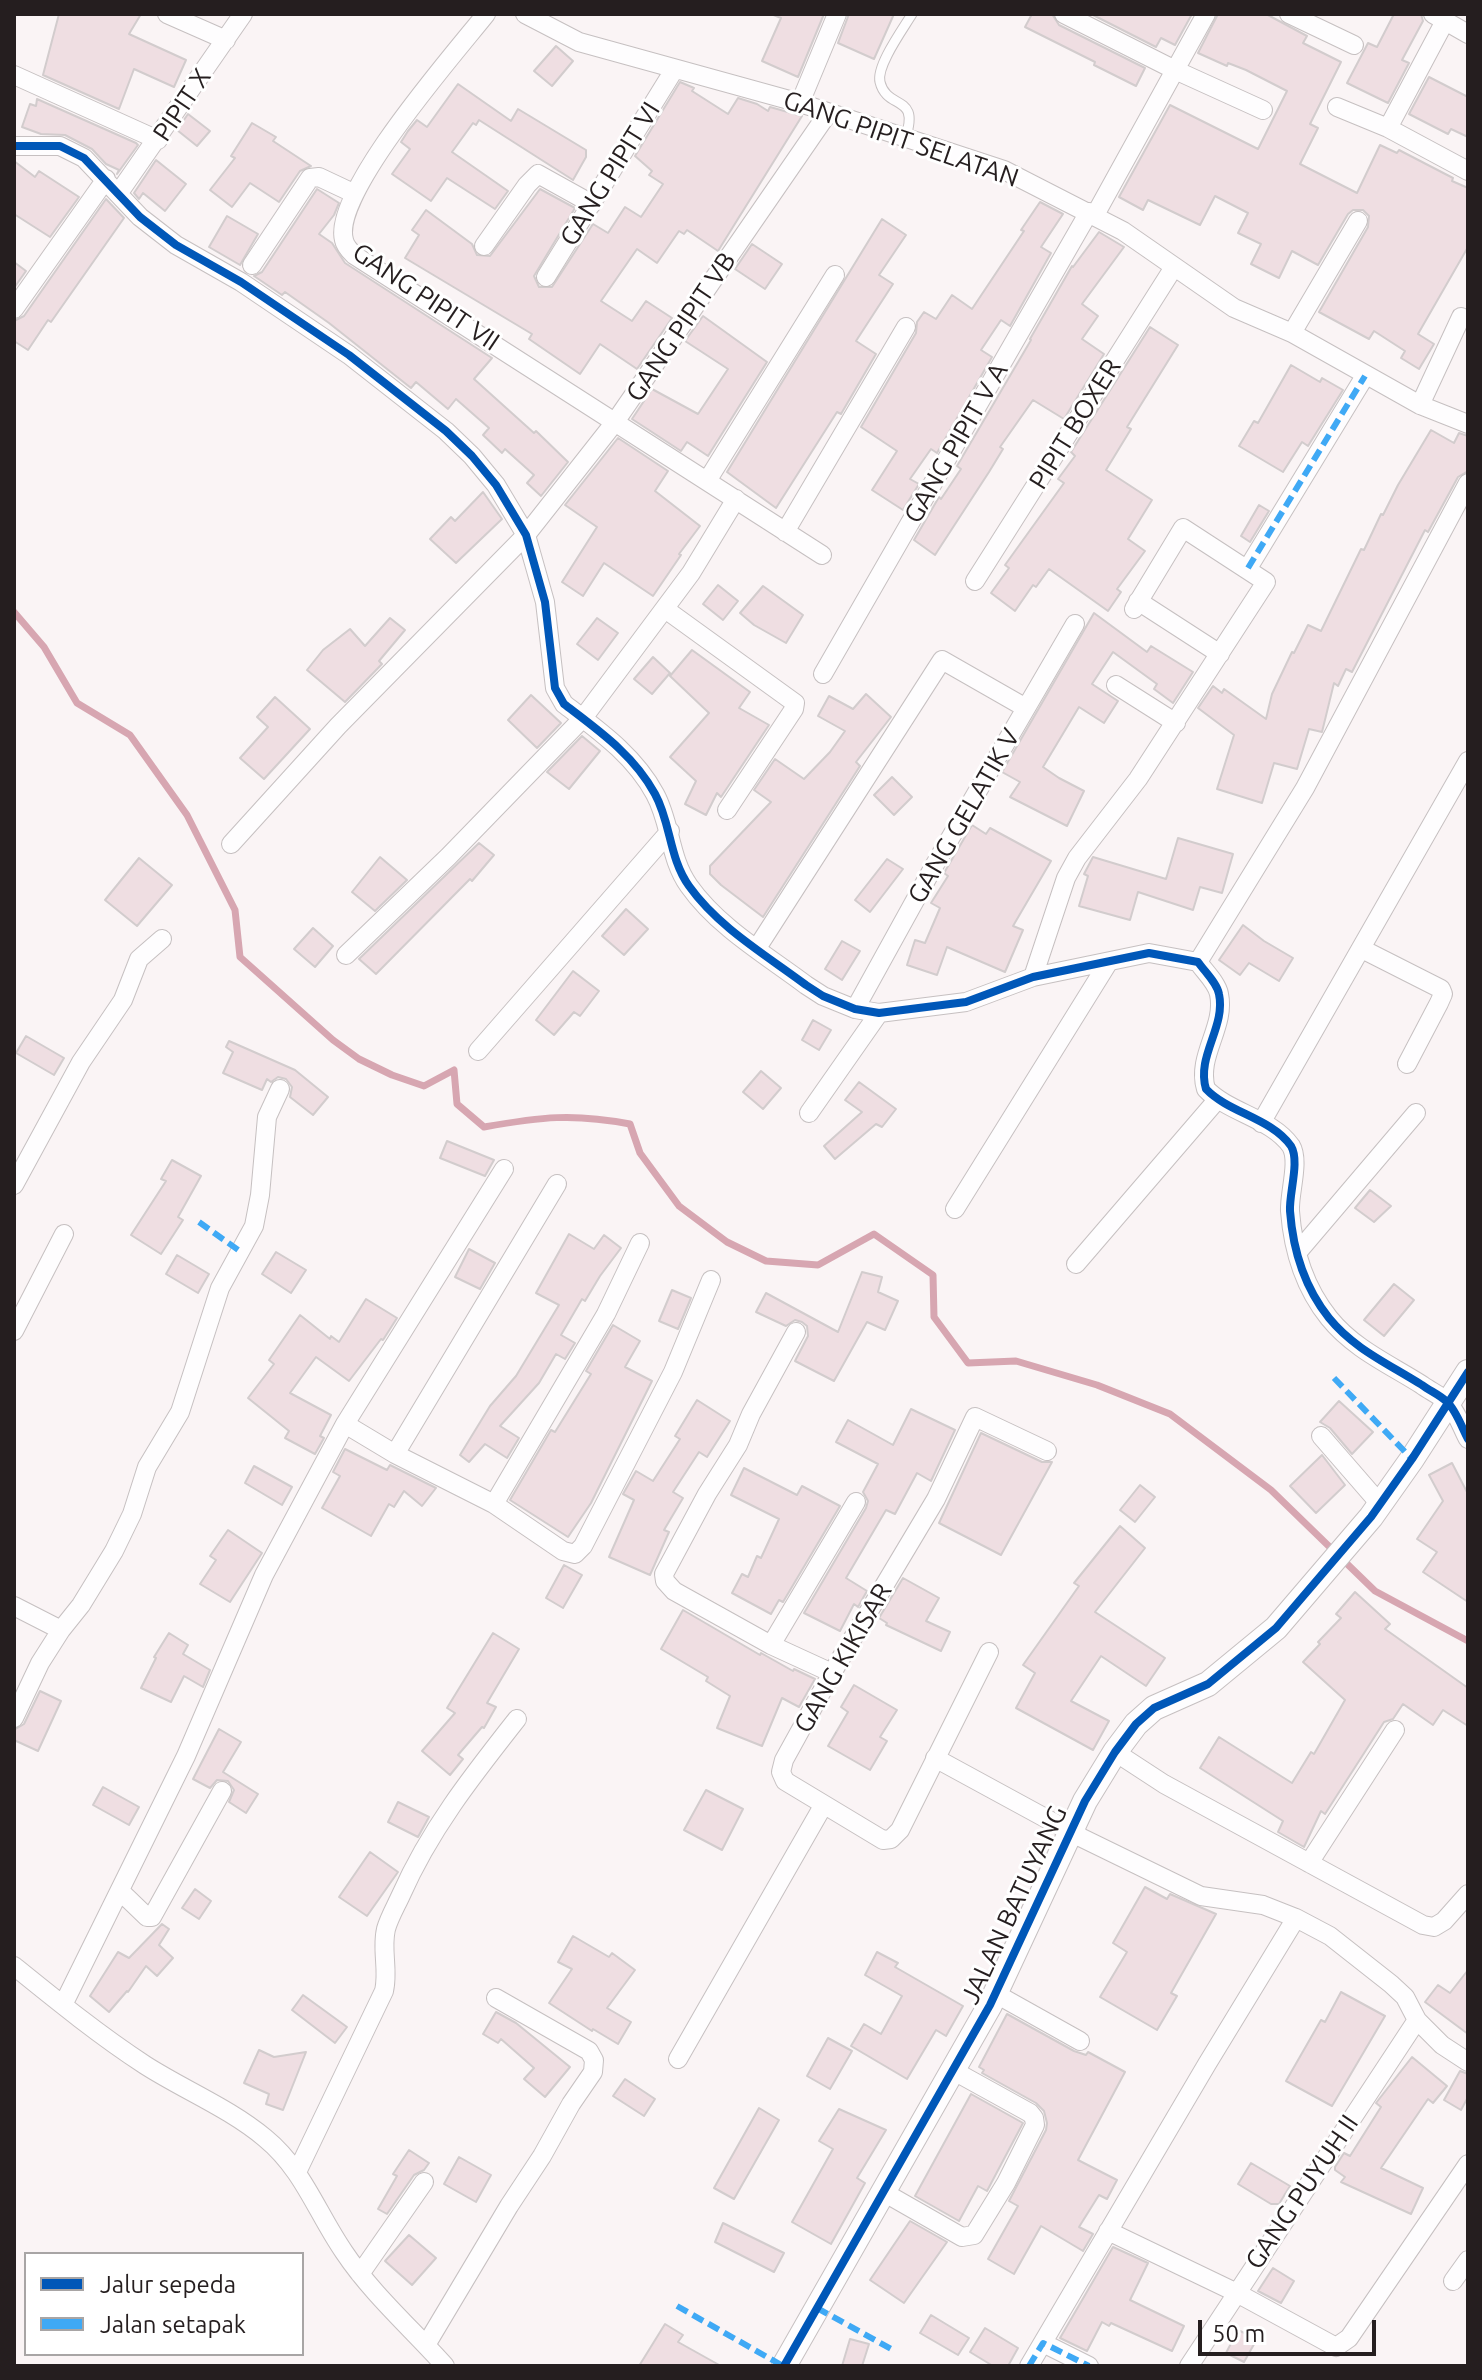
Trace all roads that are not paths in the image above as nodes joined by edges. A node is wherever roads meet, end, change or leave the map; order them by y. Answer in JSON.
{"nodes":[{"id":1,"x":167,"y":14,"type":"edge"},
{"id":2,"x":243,"y":14,"type":"edge"},
{"id":3,"x":486,"y":14,"type":"edge"},
{"id":4,"x":525,"y":14,"type":"edge"},
{"id":5,"x":837,"y":14,"type":"edge"},
{"id":6,"x":912,"y":14,"type":"edge"},
{"id":7,"x":1064,"y":14,"type":"edge"},
{"id":8,"x":1206,"y":14,"type":"edge"},
{"id":9,"x":1289,"y":14,"type":"edge"},
{"id":10,"x":1439,"y":18,"type":"edge"},
{"id":11,"x":1468,"y":34,"type":"edge"},
{"id":12,"x":226,"y":40,"type":"junction"},
{"id":13,"x":1354,"y":45,"type":"dead end"},
{"id":14,"x":674,"y":70,"type":"junction"},
{"id":15,"x":1175,"y":70,"type":"junction"},
{"id":16,"x":14,"y":75,"type":"edge"},
{"id":17,"x":800,"y":103,"type":"junction"},
{"id":18,"x":1337,"y":107,"type":"dead end"},
{"id":19,"x":1263,"y":110,"type":"dead end"},
{"id":20,"x":828,"y":113,"type":"junction"},
{"id":21,"x":1388,"y":128,"type":"junction"},
{"id":22,"x":905,"y":139,"type":"junction"},
{"id":23,"x":158,"y":140,"type":"junction"},
{"id":24,"x":16,"y":150,"type":"edge"},
{"id":25,"x":1468,"y":171,"type":"edge"},
{"id":26,"x":106,"y":179,"type":"junction"},
{"id":27,"x":353,"y":193,"type":"junction"},
{"id":28,"x":118,"y":194,"type":"junction"},
{"id":29,"x":592,"y":204,"type":"junction"},
{"id":30,"x":1092,"y":213,"type":"junction"},
{"id":31,"x":1358,"y":221,"type":"dead end"},
{"id":32,"x":484,"y":246,"type":"dead end"},
{"id":33,"x":252,"y":265,"type":"dead end"},
{"id":34,"x":1174,"y":267,"type":"junction"},
{"id":35,"x":835,"y":275,"type":"dead end"},
{"id":36,"x":546,"y":277,"type":"dead end"},
{"id":37,"x":14,"y":309,"type":"edge"},
{"id":38,"x":1461,"y":317,"type":"dead end"},
{"id":39,"x":906,"y":327,"type":"dead end"},
{"id":40,"x":1292,"y":333,"type":"junction"},
{"id":41,"x":1365,"y":376,"type":"junction"},
{"id":42,"x":1420,"y":405,"type":"junction"},
{"id":43,"x":615,"y":422,"type":"junction"},
{"id":44,"x":1468,"y":424,"type":"edge"},
{"id":45,"x":707,"y":481,"type":"junction"},
{"id":46,"x":1468,"y":483,"type":"edge"},
{"id":47,"x":736,"y":499,"type":"junction"},
{"id":48,"x":785,"y":532,"type":"junction"},
{"id":49,"x":526,"y":535,"type":"junction"},
{"id":50,"x":822,"y":555,"type":"dead end"},
{"id":51,"x":1248,"y":568,"type":"junction"},
{"id":52,"x":975,"y":581,"type":"dead end"},
{"id":53,"x":665,"y":609,"type":"junction"},
{"id":54,"x":1075,"y":624,"type":"dead end"},
{"id":55,"x":1220,"y":654,"type":"junction"},
{"id":56,"x":823,"y":674,"type":"dead end"},
{"id":57,"x":1116,"y":685,"type":"dead end"},
{"id":58,"x":1026,"y":708,"type":"junction"},
{"id":59,"x":583,"y":718,"type":"junction"},
{"id":60,"x":1176,"y":723,"type":"junction"},
{"id":61,"x":1468,"y":761,"type":"edge"},
{"id":62,"x":727,"y":810,"type":"dead end"},
{"id":63,"x":670,"y":831,"type":"junction"},
{"id":64,"x":231,"y":844,"type":"dead end"},
{"id":65,"x":162,"y":939,"type":"dead end"},
{"id":66,"x":757,"y":948,"type":"junction"},
{"id":67,"x":1362,"y":949,"type":"junction"},
{"id":68,"x":346,"y":955,"type":"dead end"},
{"id":69,"x":1198,"y":962,"type":"junction"},
{"id":70,"x":1108,"y":963,"type":"junction"},
{"id":71,"x":1033,"y":977,"type":"junction"},
{"id":72,"x":855,"y":1009,"type":"junction"},
{"id":73,"x":879,"y":1013,"type":"junction"},
{"id":74,"x":478,"y":1051,"type":"dead end"},
{"id":75,"x":1407,"y":1064,"type":"dead end"},
{"id":76,"x":280,"y":1089,"type":"dead end"},
{"id":77,"x":1217,"y":1100,"type":"junction"},
{"id":78,"x":809,"y":1113,"type":"dead end"},
{"id":79,"x":1416,"y":1113,"type":"dead end"},
{"id":80,"x":1261,"y":1123,"type":"junction"},
{"id":81,"x":504,"y":1169,"type":"dead end"},
{"id":82,"x":557,"y":1184,"type":"dead end"},
{"id":83,"x":14,"y":1185,"type":"edge"},
{"id":84,"x":955,"y":1209,"type":"dead end"},
{"id":85,"x":64,"y":1234,"type":"dead end"},
{"id":86,"x":640,"y":1243,"type":"dead end"},
{"id":87,"x":1297,"y":1253,"type":"junction"},
{"id":88,"x":1076,"y":1264,"type":"dead end"},
{"id":89,"x":711,"y":1280,"type":"dead end"},
{"id":90,"x":14,"y":1331,"type":"edge"},
{"id":91,"x":796,"y":1332,"type":"dead end"},
{"id":92,"x":1468,"y":1372,"type":"edge"},
{"id":93,"x":1449,"y":1403,"type":"junction"},
{"id":94,"x":345,"y":1424,"type":"junction"},
{"id":95,"x":1321,"y":1436,"type":"dead end"},
{"id":96,"x":1468,"y":1439,"type":"edge"},
{"id":97,"x":1047,"y":1451,"type":"dead end"},
{"id":98,"x":395,"y":1454,"type":"junction"},
{"id":99,"x":856,"y":1502,"type":"dead end"},
{"id":100,"x":494,"y":1504,"type":"junction"},
{"id":101,"x":1380,"y":1504,"type":"junction"},
{"id":102,"x":14,"y":1606,"type":"edge"},
{"id":103,"x":61,"y":1630,"type":"junction"},
{"id":104,"x":771,"y":1645,"type":"junction"},
{"id":105,"x":989,"y":1652,"type":"dead end"},
{"id":106,"x":832,"y":1673,"type":"junction"},
{"id":107,"x":14,"y":1718,"type":"edge"},
{"id":108,"x":517,"y":1719,"type":"dead end"},
{"id":109,"x":1395,"y":1730,"type":"dead end"},
{"id":110,"x":1115,"y":1752,"type":"junction"},
{"id":111,"x":935,"y":1758,"type":"junction"},
{"id":112,"x":222,"y":1791,"type":"dead end"},
{"id":113,"x":823,"y":1806,"type":"junction"},
{"id":114,"x":1071,"y":1832,"type":"junction"},
{"id":115,"x":1309,"y":1863,"type":"junction"},
{"id":116,"x":120,"y":1891,"type":"junction"},
{"id":117,"x":1468,"y":1894,"type":"edge"},
{"id":118,"x":1296,"y":1918,"type":"junction"},
{"id":119,"x":14,"y":1966,"type":"edge"},
{"id":120,"x":996,"y":1994,"type":"junction"},
{"id":121,"x":496,"y":1998,"type":"dead end"},
{"id":122,"x":63,"y":2005,"type":"junction"},
{"id":123,"x":1417,"y":2020,"type":"junction"},
{"id":124,"x":1080,"y":2041,"type":"dead end"},
{"id":125,"x":678,"y":2059,"type":"dead end"},
{"id":126,"x":1468,"y":2062,"type":"edge"},
{"id":127,"x":954,"y":2071,"type":"junction"},
{"id":128,"x":1468,"y":2164,"type":"edge"},
{"id":129,"x":297,"y":2172,"type":"junction"},
{"id":130,"x":424,"y":2182,"type":"dead end"},
{"id":131,"x":885,"y":2193,"type":"junction"},
{"id":132,"x":1108,"y":2231,"type":"junction"},
{"id":133,"x":1468,"y":2260,"type":"edge"},
{"id":134,"x":360,"y":2274,"type":"junction"},
{"id":135,"x":1453,"y":2281,"type":"dead end"},
{"id":136,"x":1235,"y":2292,"type":"junction"},
{"id":137,"x":1043,"y":2343,"type":"junction"},
{"id":138,"x":426,"y":2345,"type":"junction"},
{"id":139,"x":445,"y":2366,"type":"edge"},
{"id":140,"x":784,"y":2366,"type":"edge"},
{"id":141,"x":1029,"y":2366,"type":"edge"},
{"id":142,"x":1089,"y":2366,"type":"edge"},
{"id":143,"x":1189,"y":2366,"type":"edge"}],
"edges":[{"from":1,"to":12,"type":"street"},
{"from":2,"to":12,"type":"street","name":"PIPIT X"},
{"from":3,"to":27,"type":"street","name":"GANG PIPIT VII"},
{"from":4,"to":14,"type":"street","name":"GANG PIPIT SELATAN"},
{"from":5,"to":17,"type":"street"},
{"from":6,"to":22,"type":"lane"},
{"from":7,"to":15,"type":"street"},
{"from":8,"to":15,"type":"street","name":"GANG PIPIT V A"},
{"from":9,"to":13,"type":"street"},
{"from":10,"to":11,"type":"street"},
{"from":10,"to":21,"type":"street"},
{"from":12,"to":23,"type":"street","name":"PIPIT X"},
{"from":14,"to":17,"type":"street","name":"GANG PIPIT SELATAN"},
{"from":14,"to":29,"type":"street","name":"GANG PIPIT VI"},
{"from":15,"to":19,"type":"street"},
{"from":15,"to":30,"type":"street","name":"GANG PIPIT V A"},
{"from":16,"to":23,"type":"street"},
{"from":17,"to":20,"type":"street","name":"GANG PIPIT SELATAN"},
{"from":18,"to":21,"type":"street"},
{"from":20,"to":22,"type":"street","name":"GANG PIPIT SELATAN"},
{"from":20,"to":43,"type":"street","name":"GANG PIPIT VB"},
{"from":21,"to":25,"type":"street"},
{"from":22,"to":30,"type":"street","name":"GANG PIPIT SELATAN"},
{"from":23,"to":28,"type":"street","name":"PIPIT X"},
{"from":24,"to":26,"type":"street"},
{"from":26,"to":28,"type":"street"},
{"from":26,"to":37,"type":"street"},
{"from":27,"to":33,"type":"street"},
{"from":27,"to":43,"type":"street","name":"GANG PIPIT VII"},
{"from":28,"to":49,"type":"street"},
{"from":29,"to":32,"type":"street"},
{"from":29,"to":36,"type":"street","name":"GANG PIPIT VI"},
{"from":30,"to":34,"type":"street","name":"GANG PIPIT SELATAN"},
{"from":30,"to":56,"type":"street","name":"GANG PIPIT V A"},
{"from":31,"to":40,"type":"street"},
{"from":34,"to":40,"type":"street","name":"GANG PIPIT SELATAN"},
{"from":34,"to":52,"type":"street","name":"PIPIT BOXER"},
{"from":35,"to":45,"type":"street"},
{"from":38,"to":42,"type":"street"},
{"from":39,"to":48,"type":"street"},
{"from":40,"to":41,"type":"street","name":"GANG PIPIT SELATAN"},
{"from":41,"to":42,"type":"street","name":"GANG PIPIT SELATAN"},
{"from":41,"to":51,"type":"street"},
{"from":42,"to":44,"type":"street","name":"GANG PIPIT SELATAN"},
{"from":43,"to":45,"type":"street","name":"GANG PIPIT VII"},
{"from":43,"to":49,"type":"street","name":"GANG PIPIT VB"},
{"from":45,"to":47,"type":"street","name":"GANG PIPIT VII"},
{"from":46,"to":69,"type":"street"},
{"from":47,"to":48,"type":"street","name":"GANG PIPIT VII"},
{"from":47,"to":53,"type":"street"},
{"from":48,"to":50,"type":"street","name":"GANG PIPIT VII"},
{"from":49,"to":59,"type":"street"},
{"from":49,"to":64,"type":"street","name":"GANG PIPIT VB"},
{"from":51,"to":55,"type":"street"},
{"from":51,"to":55,"type":"street"},
{"from":53,"to":59,"type":"street"},
{"from":53,"to":62,"type":"street"},
{"from":54,"to":58,"type":"street","name":"GANG GELATIK V"},
{"from":55,"to":60,"type":"street"},
{"from":57,"to":60,"type":"street"},
{"from":58,"to":66,"type":"street"},
{"from":58,"to":72,"type":"street","name":"GANG GELATIK V"},
{"from":59,"to":63,"type":"street"},
{"from":59,"to":68,"type":"street"},
{"from":60,"to":71,"type":"street"},
{"from":61,"to":67,"type":"street"},
{"from":63,"to":66,"type":"street"},
{"from":63,"to":74,"type":"street"},
{"from":65,"to":83,"type":"street"},
{"from":66,"to":72,"type":"street"},
{"from":67,"to":75,"type":"street"},
{"from":67,"to":80,"type":"street"},
{"from":69,"to":70,"type":"street"},
{"from":69,"to":77,"type":"street"},
{"from":70,"to":71,"type":"street"},
{"from":70,"to":84,"type":"street"},
{"from":71,"to":73,"type":"street"},
{"from":72,"to":73,"type":"street"},
{"from":73,"to":78,"type":"street"},
{"from":76,"to":103,"type":"street"},
{"from":77,"to":80,"type":"street"},
{"from":77,"to":88,"type":"street"},
{"from":79,"to":87,"type":"street"},
{"from":80,"to":87,"type":"street"},
{"from":81,"to":94,"type":"street"},
{"from":82,"to":98,"type":"street"},
{"from":85,"to":90,"type":"street"},
{"from":86,"to":100,"type":"street"},
{"from":87,"to":93,"type":"street"},
{"from":89,"to":100,"type":"street"},
{"from":91,"to":104,"type":"street"},
{"from":92,"to":93,"type":"street","name":"JALAN BATUYANG"},
{"from":93,"to":96,"type":"street"},
{"from":93,"to":101,"type":"street","name":"JALAN BATUYANG"},
{"from":94,"to":98,"type":"street"},
{"from":94,"to":116,"type":"street"},
{"from":95,"to":101,"type":"street"},
{"from":97,"to":106,"type":"street","name":"GANG KIKISAR"},
{"from":98,"to":100,"type":"street"},
{"from":99,"to":104,"type":"street"},
{"from":101,"to":110,"type":"street","name":"JALAN BATUYANG"},
{"from":102,"to":103,"type":"street"},
{"from":103,"to":107,"type":"street"},
{"from":104,"to":106,"type":"street"},
{"from":105,"to":111,"type":"street","name":"GANG KIKISAR"},
{"from":106,"to":113,"type":"street","name":"GANG KIKISAR"},
{"from":108,"to":129,"type":"street"},
{"from":109,"to":115,"type":"street"},
{"from":110,"to":114,"type":"street","name":"JALAN BATUYANG"},
{"from":110,"to":115,"type":"street"},
{"from":111,"to":113,"type":"street","name":"GANG KIKISAR"},
{"from":111,"to":114,"type":"street"},
{"from":112,"to":116,"type":"street"},
{"from":113,"to":125,"type":"street"},
{"from":114,"to":118,"type":"street"},
{"from":114,"to":120,"type":"street","name":"JALAN BATUYANG"},
{"from":115,"to":117,"type":"street"},
{"from":116,"to":122,"type":"street"},
{"from":118,"to":123,"type":"street"},
{"from":118,"to":132,"type":"street"},
{"from":119,"to":122,"type":"street"},
{"from":120,"to":124,"type":"street"},
{"from":120,"to":127,"type":"street","name":"JALAN BATUYANG"},
{"from":121,"to":138,"type":"street"},
{"from":122,"to":129,"type":"street"},
{"from":123,"to":126,"type":"street"},
{"from":123,"to":136,"type":"street","name":"GANG PUYUH II"},
{"from":127,"to":131,"type":"street","name":"JALAN BATUYANG"},
{"from":127,"to":131,"type":"street"},
{"from":128,"to":136,"type":"street"},
{"from":129,"to":134,"type":"street"},
{"from":130,"to":134,"type":"street"},
{"from":131,"to":140,"type":"street","name":"JALAN BATUYANG"},
{"from":132,"to":136,"type":"street"},
{"from":132,"to":137,"type":"street"},
{"from":133,"to":135,"type":"street"},
{"from":134,"to":138,"type":"street"},
{"from":136,"to":143,"type":"street","name":"GANG PUYUH II"},
{"from":137,"to":141,"type":"street"},
{"from":137,"to":142,"type":"street"},
{"from":138,"to":139,"type":"street"}]}
